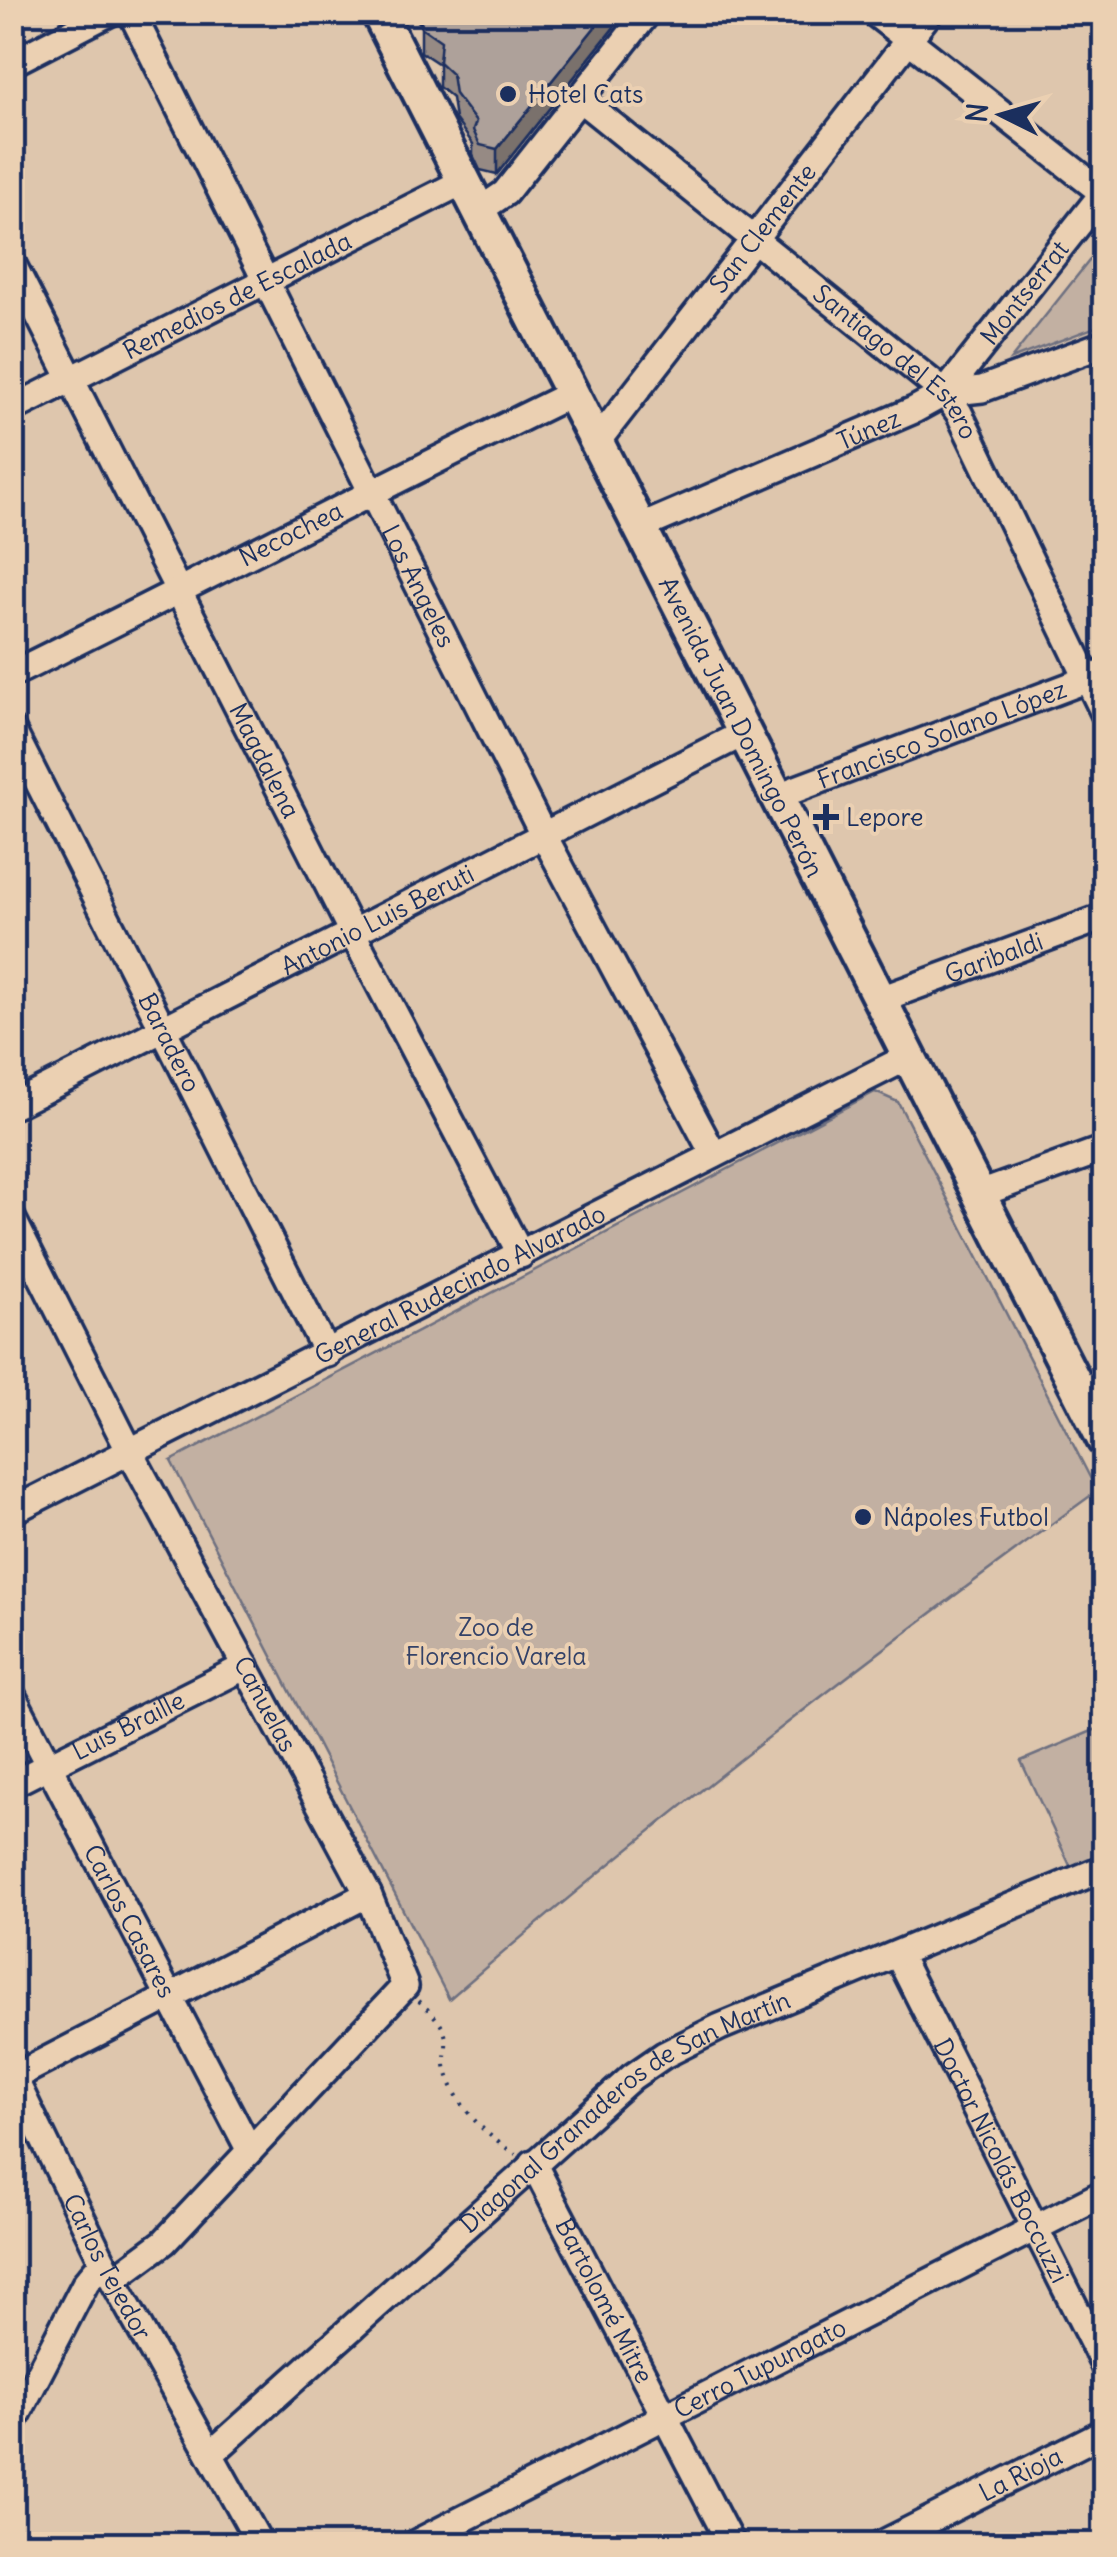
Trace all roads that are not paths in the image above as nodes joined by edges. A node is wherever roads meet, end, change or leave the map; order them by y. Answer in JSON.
{"nodes":[{"id":1,"x":111,"y":12,"type":"edge"},
{"id":2,"x":131,"y":12,"type":"edge"},
{"id":3,"x":378,"y":12,"type":"edge"},
{"id":4,"x":648,"y":12,"type":"edge"},
{"id":5,"x":873,"y":12,"type":"edge"},
{"id":6,"x":930,"y":12,"type":"edge"},
{"id":7,"x":908,"y":40,"type":"junction"},
{"id":8,"x":12,"y":63,"type":"edge"},
{"id":9,"x":580,"y":99,"type":"junction"},
{"id":10,"x":462,"y":182,"type":"junction"},
{"id":11,"x":1104,"y":193,"type":"edge"},
{"id":12,"x":477,"y":212,"type":"junction"},
{"id":13,"x":755,"y":240,"type":"junction"},
{"id":14,"x":12,"y":264,"type":"edge"},
{"id":15,"x":266,"y":280,"type":"junction"},
{"id":16,"x":1104,"y":344,"type":"edge"},
{"id":17,"x":73,"y":378,"type":"junction"},
{"id":18,"x":945,"y":393,"type":"junction"},
{"id":19,"x":570,"y":394,"type":"junction"},
{"id":20,"x":12,"y":409,"type":"edge"},
{"id":21,"x":596,"y":444,"type":"junction"},
{"id":22,"x":370,"y":491,"type":"junction"},
{"id":23,"x":638,"y":528,"type":"junction"},
{"id":24,"x":179,"y":592,"type":"junction"},
{"id":25,"x":12,"y":674,"type":"edge"},
{"id":26,"x":1096,"y":676,"type":"edge"},
{"id":27,"x":1104,"y":714,"type":"edge"},
{"id":28,"x":12,"y":730,"type":"edge"},
{"id":29,"x":744,"y":733,"type":"junction"},
{"id":30,"x":778,"y":796,"type":"junction"},
{"id":31,"x":543,"y":834,"type":"junction"},
{"id":32,"x":1104,"y":917,"type":"edge"},
{"id":33,"x":353,"y":934,"type":"junction"},
{"id":34,"x":881,"y":999,"type":"junction"},
{"id":35,"x":163,"y":1028,"type":"junction"},
{"id":36,"x":910,"y":1056,"type":"junction"},
{"id":37,"x":12,"y":1106,"type":"edge"},
{"id":38,"x":1104,"y":1149,"type":"edge"},
{"id":39,"x":714,"y":1155,"type":"junction"},
{"id":40,"x":980,"y":1194,"type":"junction"},
{"id":41,"x":12,"y":1218,"type":"edge"},
{"id":42,"x":522,"y":1255,"type":"junction"},
{"id":43,"x":327,"y":1354,"type":"junction"},
{"id":44,"x":1092,"y":1387,"type":"edge"},
{"id":45,"x":1104,"y":1440,"type":"edge"},
{"id":46,"x":130,"y":1452,"type":"junction"},
{"id":47,"x":12,"y":1511,"type":"edge"},
{"id":48,"x":246,"y":1666,"type":"junction"},
{"id":49,"x":12,"y":1694,"type":"edge"},
{"id":50,"x":51,"y":1764,"type":"junction"},
{"id":51,"x":12,"y":1784,"type":"edge"},
{"id":52,"x":1104,"y":1868,"type":"edge"},
{"id":53,"x":368,"y":1894,"type":"junction"},
{"id":54,"x":898,"y":1954,"type":"junction"},
{"id":55,"x":169,"y":1994,"type":"junction"},
{"id":56,"x":13,"y":2077,"type":"edge"},
{"id":57,"x":249,"y":2149,"type":"junction"},
{"id":58,"x":533,"y":2163,"type":"junction"},
{"id":59,"x":1104,"y":2193,"type":"edge"},
{"id":60,"x":1034,"y":2227,"type":"junction"},
{"id":61,"x":109,"y":2271,"type":"junction"},
{"id":62,"x":1104,"y":2365,"type":"edge"},
{"id":63,"x":665,"y":2414,"type":"junction"},
{"id":64,"x":12,"y":2425,"type":"edge"},
{"id":65,"x":1104,"y":2432,"type":"edge"},
{"id":66,"x":211,"y":2454,"type":"junction"},
{"id":67,"x":260,"y":2544,"type":"edge"},
{"id":68,"x":414,"y":2544,"type":"edge"},
{"id":69,"x":731,"y":2544,"type":"edge"},
{"id":70,"x":882,"y":2544,"type":"edge"}],
"edges":[{"from":1,"to":8,"type":"street"},
{"from":2,"to":15,"type":"street","name":"Los Ángeles"},
{"from":3,"to":10,"type":"main road","name":"Avenida Juan Domingo Perón"},
{"from":4,"to":9,"type":"street"},
{"from":5,"to":7,"type":"street"},
{"from":6,"to":7,"type":"street","name":"San Clemente"},
{"from":7,"to":11,"type":"street"},
{"from":7,"to":13,"type":"street","name":"San Clemente"},
{"from":9,"to":12,"type":"street"},
{"from":9,"to":13,"type":"street","name":"Santiago del Estero"},
{"from":10,"to":12,"type":"main road","name":"Avenida Juan Domingo Perón"},
{"from":10,"to":15,"type":"street","name":"Remedios de Escalada"},
{"from":11,"to":18,"type":"street","name":"Montserrat"},
{"from":12,"to":19,"type":"main road","name":"Avenida Juan Domingo Perón"},
{"from":13,"to":18,"type":"street","name":"Santiago del Estero"},
{"from":13,"to":21,"type":"street","name":"San Clemente"},
{"from":14,"to":17,"type":"street","name":"Magdalena"},
{"from":15,"to":17,"type":"street","name":"Remedios de Escalada"},
{"from":15,"to":22,"type":"street","name":"Los Ángeles"},
{"from":16,"to":18,"type":"street","name":"Túnez"},
{"from":17,"to":20,"type":"street","name":"Remedios de Escalada"},
{"from":17,"to":24,"type":"street","name":"Magdalena"},
{"from":18,"to":23,"type":"street","name":"Túnez"},
{"from":18,"to":26,"type":"street","name":"Santiago del Estero"},
{"from":19,"to":21,"type":"main road","name":"Avenida Juan Domingo Perón"},
{"from":19,"to":22,"type":"street","name":"Necochea"},
{"from":21,"to":23,"type":"main road","name":"Avenida Juan Domingo Perón"},
{"from":22,"to":24,"type":"street","name":"Necochea"},
{"from":22,"to":31,"type":"street","name":"Los Ángeles"},
{"from":23,"to":29,"type":"main road","name":"Avenida Juan Domingo Perón"},
{"from":24,"to":25,"type":"street","name":"Necochea"},
{"from":24,"to":33,"type":"street","name":"Magdalena"},
{"from":26,"to":27,"type":"street","name":"Santiago del Estero"},
{"from":26,"to":30,"type":"street","name":"Francisco Solano López"},
{"from":28,"to":35,"type":"street","name":"Baradero"},
{"from":29,"to":30,"type":"main road","name":"Avenida Juan Domingo Perón"},
{"from":29,"to":31,"type":"street","name":"Antonio Luis Beruti"},
{"from":30,"to":34,"type":"main road","name":"Avenida Juan Domingo Perón"},
{"from":31,"to":33,"type":"street","name":"Antonio Luis Beruti"},
{"from":31,"to":39,"type":"street","name":"Los Ángeles"},
{"from":32,"to":34,"type":"street","name":"Garibaldi"},
{"from":33,"to":35,"type":"street","name":"Antonio Luis Beruti"},
{"from":33,"to":42,"type":"street","name":"Magdalena"},
{"from":34,"to":36,"type":"main road","name":"Avenida Juan Domingo Perón"},
{"from":35,"to":37,"type":"street","name":"Antonio Luis Beruti"},
{"from":35,"to":43,"type":"street","name":"Baradero"},
{"from":36,"to":39,"type":"street","name":"General Rudecindo Alvarado"},
{"from":36,"to":40,"type":"main road","name":"Avenida Juan Domingo Perón"},
{"from":38,"to":40,"type":"street"},
{"from":39,"to":42,"type":"street","name":"General Rudecindo Alvarado"},
{"from":40,"to":44,"type":"main road","name":"Avenida Juan Domingo Perón"},
{"from":41,"to":46,"type":"street","name":"Cañuelas"},
{"from":42,"to":43,"type":"street","name":"General Rudecindo Alvarado"},
{"from":43,"to":46,"type":"street","name":"General Rudecindo Alvarado"},
{"from":44,"to":45,"type":"main road","name":"Avenida Juan Domingo Perón"},
{"from":46,"to":47,"type":"street","name":"General Rudecindo Alvarado"},
{"from":46,"to":48,"type":"street","name":"Cañuelas"},
{"from":48,"to":50,"type":"street","name":"Luis Braille"},
{"from":48,"to":53,"type":"street","name":"Cañuelas"},
{"from":49,"to":50,"type":"street","name":"Carlos Casares"},
{"from":50,"to":51,"type":"street","name":"Luis Braille"},
{"from":50,"to":55,"type":"street","name":"Carlos Casares"},
{"from":52,"to":54,"type":"street","name":"Diagonal Granaderos de San Martín"},
{"from":53,"to":55,"type":"street"},
{"from":53,"to":57,"type":"street","name":"Cañuelas"},
{"from":54,"to":58,"type":"street","name":"Diagonal Granaderos de San Martín"},
{"from":54,"to":60,"type":"street","name":"Doctor Nicolás Boccuzzi"},
{"from":55,"to":56,"type":"street"},
{"from":55,"to":57,"type":"street","name":"Carlos Casares"},
{"from":56,"to":61,"type":"street","name":"Carlos Tejedor"},
{"from":57,"to":61,"type":"street"},
{"from":58,"to":63,"type":"street","name":"Bartolomé Mitre"},
{"from":58,"to":66,"type":"street","name":"Diagonal Granaderos de San Martín"},
{"from":59,"to":60,"type":"street","name":"Cerro Tupungato"},
{"from":60,"to":62,"type":"street","name":"Doctor Nicolás Boccuzzi"},
{"from":60,"to":63,"type":"street","name":"Cerro Tupungato"},
{"from":61,"to":64,"type":"street"},
{"from":61,"to":66,"type":"street","name":"Carlos Tejedor"},
{"from":63,"to":68,"type":"street","name":"Cerro Tupungato"},
{"from":63,"to":69,"type":"street","name":"Bartolomé Mitre"},
{"from":65,"to":70,"type":"street","name":"La Rioja"},
{"from":66,"to":67,"type":"street","name":"Carlos Tejedor"}]}
